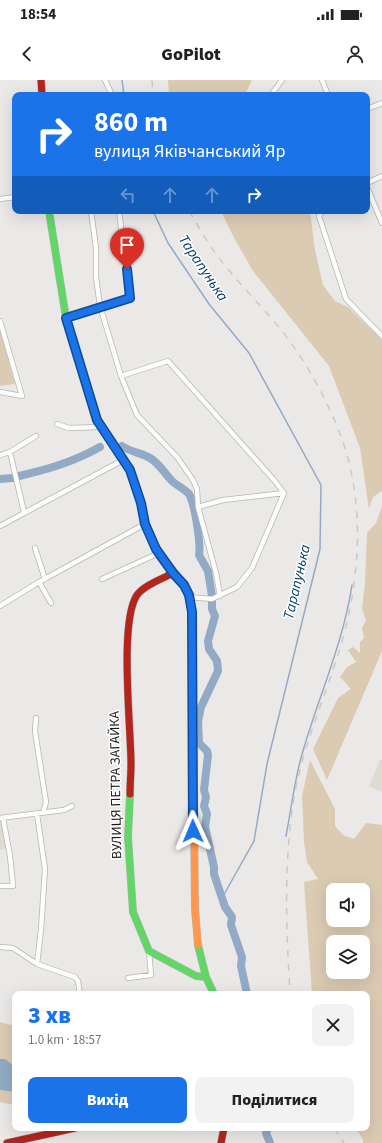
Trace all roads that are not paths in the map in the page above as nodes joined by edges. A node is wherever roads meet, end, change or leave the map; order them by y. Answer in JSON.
{"nodes":[{"id":1,"x":41,"y":80,"type":"edge"},
{"id":2,"x":105,"y":80,"type":"edge"},
{"id":3,"x":282,"y":80,"type":"edge"},
{"id":4,"x":322,"y":80,"type":"edge"},
{"id":5,"x":42,"y":92,"type":"edge"},
{"id":6,"x":111,"y":92,"type":"edge"},
{"id":7,"x":273,"y":92,"type":"edge"},
{"id":8,"x":327,"y":92,"type":"edge"},
{"id":9,"x":382,"y":103,"type":"edge"},
{"id":10,"x":370,"y":108,"type":"edge"},
{"id":11,"x":382,"y":176,"type":"edge"},
{"id":12,"x":370,"y":182,"type":"edge"},
{"id":13,"x":370,"y":194,"type":"edge"},
{"id":14,"x":12,"y":197,"type":"edge"},
{"id":15,"x":0,"y":199,"type":"edge"},
{"id":16,"x":49,"y":214,"type":"edge"},
{"id":17,"x":91,"y":214,"type":"edge"},
{"id":18,"x":119,"y":214,"type":"edge"},
{"id":19,"x":320,"y":214,"type":"edge"},
{"id":20,"x":382,"y":222,"type":"edge"},
{"id":21,"x":100,"y":306,"type":"junction"},
{"id":22,"x":66,"y":318,"type":"junction"},
{"id":23,"x":0,"y":321,"type":"edge"},
{"id":24,"x":382,"y":336,"type":"edge"},
{"id":25,"x":121,"y":376,"type":"junction"},
{"id":26,"x":0,"y":392,"type":"edge"},
{"id":27,"x":57,"y":424,"type":"dead end"},
{"id":28,"x":100,"y":428,"type":"junction"},
{"id":29,"x":36,"y":436,"type":"dead end"},
{"id":30,"x":10,"y":452,"type":"junction"},
{"id":31,"x":0,"y":455,"type":"edge"},
{"id":32,"x":125,"y":459,"type":"junction"},
{"id":33,"x":284,"y":494,"type":"junction"},
{"id":34,"x":198,"y":507,"type":"junction"},
{"id":35,"x":24,"y":512,"type":"junction"},
{"id":36,"x":145,"y":524,"type":"junction"},
{"id":37,"x":0,"y":526,"type":"edge"},
{"id":38,"x":35,"y":548,"type":"dead end"},
{"id":39,"x":159,"y":553,"type":"junction"},
{"id":40,"x":173,"y":573,"type":"junction"},
{"id":41,"x":45,"y":579,"type":"junction"},
{"id":42,"x":102,"y":579,"type":"dead end"},
{"id":43,"x":39,"y":582,"type":"junction"},
{"id":44,"x":220,"y":596,"type":"junction"},
{"id":45,"x":189,"y":597,"type":"junction"},
{"id":46,"x":51,"y":603,"type":"dead end"},
{"id":47,"x":0,"y":606,"type":"edge"},
{"id":48,"x":36,"y":718,"type":"dead end"},
{"id":49,"x":72,"y":806,"type":"dead end"},
{"id":50,"x":43,"y":813,"type":"junction"},
{"id":51,"x":37,"y":814,"type":"junction"},
{"id":52,"x":1,"y":818,"type":"edge"},
{"id":53,"x":0,"y":886,"type":"edge"},
{"id":54,"x":0,"y":947,"type":"edge"},
{"id":55,"x":149,"y":951,"type":"junction"},
{"id":56,"x":37,"y":964,"type":"junction"},
{"id":57,"x":206,"y":977,"type":"junction"},
{"id":58,"x":128,"y":978,"type":"dead end"},
{"id":59,"x":80,"y":991,"type":"edge"},
{"id":60,"x":213,"y":991,"type":"edge"},
{"id":61,"x":48,"y":1131,"type":"edge"},
{"id":62,"x":224,"y":1131,"type":"edge"},
{"id":63,"x":7,"y":1143,"type":"edge"},
{"id":64,"x":222,"y":1143,"type":"edge"}],
"edges":[{"from":1,"to":5,"type":"street"},
{"from":2,"to":6,"type":"street"},
{"from":3,"to":7,"type":"street"},
{"from":4,"to":8,"type":"street"},
{"from":9,"to":10,"type":"street"},
{"from":11,"to":12,"type":"street"},
{"from":13,"to":20,"type":"street"},
{"from":14,"to":15,"type":"street"},
{"from":16,"to":22,"type":"street"},
{"from":17,"to":21,"type":"street"},
{"from":18,"to":21,"type":"street"},
{"from":19,"to":24,"type":"street"},
{"from":21,"to":22,"type":"street"},
{"from":21,"to":25,"type":"street"},
{"from":22,"to":28,"type":"street"},
{"from":23,"to":26,"type":"street"},
{"from":25,"to":33,"type":"street"},
{"from":25,"to":34,"type":"street"},
{"from":27,"to":28,"type":"street"},
{"from":28,"to":32,"type":"street"},
{"from":29,"to":30,"type":"street"},
{"from":30,"to":31,"type":"street"},
{"from":30,"to":35,"type":"street"},
{"from":32,"to":35,"type":"street"},
{"from":32,"to":36,"type":"street"},
{"from":33,"to":34,"type":"street"},
{"from":33,"to":44,"type":"street"},
{"from":34,"to":44,"type":"street"},
{"from":35,"to":37,"type":"street"},
{"from":36,"to":39,"type":"street"},
{"from":36,"to":41,"type":"street"},
{"from":38,"to":41,"type":"street"},
{"from":39,"to":40,"type":"street"},
{"from":39,"to":42,"type":"street"},
{"from":40,"to":45,"type":"street"},
{"from":40,"to":55,"type":"street","name":"ВУЛИЦЯ ПЕТРА ЗАГАЙКА"},
{"from":41,"to":43,"type":"street"},
{"from":43,"to":46,"type":"street"},
{"from":43,"to":47,"type":"street"},
{"from":44,"to":45,"type":"street"},
{"from":45,"to":57,"type":"street"},
{"from":48,"to":50,"type":"street"},
{"from":49,"to":50,"type":"street"},
{"from":50,"to":51,"type":"street"},
{"from":51,"to":52,"type":"street"},
{"from":51,"to":56,"type":"street"},
{"from":52,"to":53,"type":"street"},
{"from":54,"to":56,"type":"street"},
{"from":55,"to":57,"type":"street"},
{"from":55,"to":58,"type":"street"},
{"from":56,"to":59,"type":"street"},
{"from":57,"to":60,"type":"street"},
{"from":61,"to":63,"type":"street"},
{"from":62,"to":64,"type":"street"}]}
